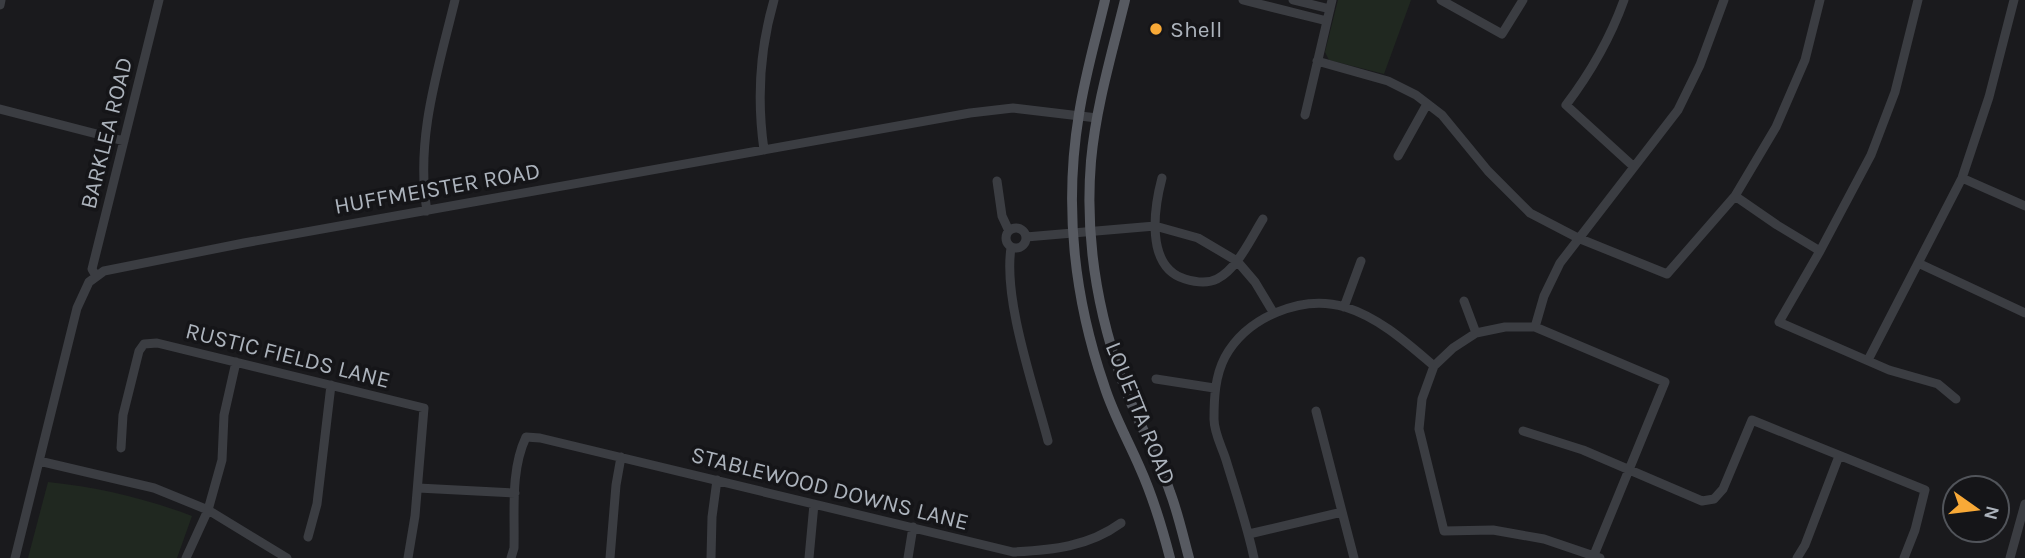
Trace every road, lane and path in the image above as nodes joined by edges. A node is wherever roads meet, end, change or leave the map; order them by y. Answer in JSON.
{"nodes":[{"id":1,"x":159,"y":0,"type":"edge"},
{"id":2,"x":455,"y":0,"type":"edge"},
{"id":3,"x":774,"y":0,"type":"edge"},
{"id":4,"x":1105,"y":0,"type":"edge"},
{"id":5,"x":1125,"y":0,"type":"edge"},
{"id":6,"x":1243,"y":0,"type":"edge"},
{"id":7,"x":1293,"y":0,"type":"edge"},
{"id":8,"x":1441,"y":0,"type":"edge"},
{"id":9,"x":1522,"y":0,"type":"edge"},
{"id":10,"x":1624,"y":0,"type":"edge"},
{"id":11,"x":1724,"y":0,"type":"edge"},
{"id":12,"x":1820,"y":0,"type":"edge"},
{"id":13,"x":1919,"y":0,"type":"edge"},
{"id":14,"x":2014,"y":0,"type":"edge"},
{"id":15,"x":1331,"y":5,"type":"edge"},
{"id":16,"x":1327,"y":21,"type":"junction"},
{"id":17,"x":1317,"y":61,"type":"junction"},
{"id":18,"x":1427,"y":104,"type":"junction"},
{"id":19,"x":0,"y":109,"type":"edge"},
{"id":20,"x":1079,"y":115,"type":"junction"},
{"id":21,"x":1305,"y":115,"type":"dead end"},
{"id":22,"x":1097,"y":118,"type":"junction"},
{"id":23,"x":124,"y":141,"type":"junction"},
{"id":24,"x":764,"y":150,"type":"junction"},
{"id":25,"x":1398,"y":156,"type":"dead end"},
{"id":26,"x":1634,"y":167,"type":"junction"},
{"id":27,"x":1163,"y":178,"type":"dead end"},
{"id":28,"x":1962,"y":178,"type":"junction"},
{"id":29,"x":997,"y":181,"type":"dead end"},
{"id":30,"x":1735,"y":196,"type":"junction"},
{"id":31,"x":2025,"y":206,"type":"edge"},
{"id":32,"x":427,"y":211,"type":"junction"},
{"id":33,"x":1263,"y":219,"type":"dead end"},
{"id":34,"x":1155,"y":226,"type":"junction"},
{"id":35,"x":1009,"y":231,"type":"junction"},
{"id":36,"x":1091,"y":232,"type":"junction"},
{"id":37,"x":1073,"y":233,"type":"junction"},
{"id":38,"x":1026,"y":237,"type":"junction"},
{"id":39,"x":1578,"y":238,"type":"junction"},
{"id":40,"x":1011,"y":247,"type":"junction"},
{"id":41,"x":1820,"y":251,"type":"junction"},
{"id":42,"x":1237,"y":261,"type":"junction"},
{"id":43,"x":1361,"y":261,"type":"dead end"},
{"id":44,"x":1918,"y":263,"type":"junction"},
{"id":45,"x":96,"y":276,"type":"junction"},
{"id":46,"x":1464,"y":301,"type":"dead end"},
{"id":47,"x":1344,"y":307,"type":"junction"},
{"id":48,"x":1273,"y":312,"type":"junction"},
{"id":49,"x":2025,"y":313,"type":"edge"},
{"id":50,"x":1535,"y":327,"type":"junction"},
{"id":51,"x":1476,"y":333,"type":"junction"},
{"id":52,"x":1868,"y":360,"type":"junction"},
{"id":53,"x":236,"y":362,"type":"junction"},
{"id":54,"x":1434,"y":366,"type":"junction"},
{"id":55,"x":1156,"y":379,"type":"dead end"},
{"id":56,"x":1122,"y":382,"type":"junction"},
{"id":57,"x":331,"y":385,"type":"junction"},
{"id":58,"x":1214,"y":388,"type":"junction"},
{"id":59,"x":1105,"y":389,"type":"junction"},
{"id":60,"x":1956,"y":399,"type":"dead end"},
{"id":61,"x":1316,"y":411,"type":"dead end"},
{"id":62,"x":1523,"y":431,"type":"dead end"},
{"id":63,"x":1048,"y":440,"type":"dead end"},
{"id":64,"x":121,"y":448,"type":"dead end"},
{"id":65,"x":1839,"y":456,"type":"junction"},
{"id":66,"x":621,"y":457,"type":"junction"},
{"id":67,"x":39,"y":461,"type":"junction"},
{"id":68,"x":1629,"y":470,"type":"junction"},
{"id":69,"x":717,"y":480,"type":"junction"},
{"id":70,"x":418,"y":488,"type":"junction"},
{"id":71,"x":515,"y":493,"type":"junction"},
{"id":72,"x":814,"y":504,"type":"junction"},
{"id":73,"x":2025,"y":504,"type":"edge"},
{"id":74,"x":208,"y":510,"type":"junction"},
{"id":75,"x":1342,"y":512,"type":"junction"},
{"id":76,"x":1121,"y":523,"type":"dead end"},
{"id":77,"x":913,"y":527,"type":"junction"},
{"id":78,"x":1181,"y":527,"type":"junction"},
{"id":79,"x":1163,"y":532,"type":"junction"},
{"id":80,"x":1249,"y":534,"type":"junction"},
{"id":81,"x":308,"y":537,"type":"dead end"},
{"id":82,"x":1012,"y":555,"type":"edge"},
{"id":83,"x":1597,"y":556,"type":"edge"},
{"id":84,"x":15,"y":558,"type":"edge"},
{"id":85,"x":186,"y":558,"type":"edge"},
{"id":86,"x":287,"y":558,"type":"edge"},
{"id":87,"x":408,"y":558,"type":"edge"},
{"id":88,"x":512,"y":558,"type":"edge"},
{"id":89,"x":610,"y":558,"type":"edge"},
{"id":90,"x":711,"y":558,"type":"edge"},
{"id":91,"x":809,"y":558,"type":"edge"},
{"id":92,"x":908,"y":558,"type":"edge"},
{"id":93,"x":1170,"y":558,"type":"edge"},
{"id":94,"x":1189,"y":558,"type":"edge"},
{"id":95,"x":1254,"y":558,"type":"edge"},
{"id":96,"x":1354,"y":558,"type":"edge"},
{"id":97,"x":1797,"y":558,"type":"edge"},
{"id":98,"x":1904,"y":558,"type":"edge"},
{"id":99,"x":2010,"y":558,"type":"edge"}],
"edges":[{"from":1,"to":23,"type":"street","name":"BARKLEA ROAD"},
{"from":2,"to":32,"type":"street"},
{"from":3,"to":24,"type":"street"},
{"from":4,"to":20,"type":"main road"},
{"from":5,"to":22,"type":"main road"},
{"from":6,"to":16,"type":"street"},
{"from":7,"to":15,"type":"street"},
{"from":8,"to":9,"type":"street"},
{"from":10,"to":26,"type":"street"},
{"from":11,"to":26,"type":"street"},
{"from":12,"to":30,"type":"street"},
{"from":13,"to":41,"type":"street"},
{"from":14,"to":28,"type":"street"},
{"from":15,"to":16,"type":"street"},
{"from":16,"to":17,"type":"street"},
{"from":17,"to":18,"type":"street"},
{"from":17,"to":21,"type":"street"},
{"from":18,"to":25,"type":"street"},
{"from":18,"to":39,"type":"street"},
{"from":19,"to":23,"type":"street"},
{"from":20,"to":22,"type":"street","name":"HUFFMEISTER ROAD"},
{"from":20,"to":24,"type":"street","name":"HUFFMEISTER ROAD"},
{"from":20,"to":37,"type":"main road","name":"LOUETTA ROAD"},
{"from":22,"to":36,"type":"main road","name":"LOUETTA ROAD"},
{"from":23,"to":45,"type":"street","name":"BARKLEA ROAD"},
{"from":24,"to":32,"type":"street","name":"HUFFMEISTER ROAD"},
{"from":26,"to":39,"type":"street"},
{"from":27,"to":34,"type":"street"},
{"from":28,"to":31,"type":"street"},
{"from":28,"to":44,"type":"street"},
{"from":29,"to":35,"type":"street"},
{"from":30,"to":39,"type":"street"},
{"from":30,"to":41,"type":"street"},
{"from":32,"to":45,"type":"street","name":"HUFFMEISTER ROAD"},
{"from":33,"to":42,"type":"street"},
{"from":34,"to":36,"type":"street"},
{"from":34,"to":42,"type":"street"},
{"from":34,"to":42,"type":"street"},
{"from":35,"to":38,"type":"street"},
{"from":35,"to":40,"type":"street"},
{"from":36,"to":37,"type":"street"},
{"from":36,"to":56,"type":"main road","name":"LOUETTA ROAD"},
{"from":37,"to":38,"type":"street"},
{"from":37,"to":59,"type":"main road","name":"LOUETTA ROAD"},
{"from":38,"to":40,"type":"street"},
{"from":39,"to":50,"type":"street"},
{"from":40,"to":63,"type":"street"},
{"from":41,"to":52,"type":"street"},
{"from":42,"to":48,"type":"street"},
{"from":43,"to":47,"type":"street"},
{"from":44,"to":49,"type":"street"},
{"from":44,"to":52,"type":"street"},
{"from":45,"to":67,"type":"street"},
{"from":46,"to":51,"type":"street"},
{"from":47,"to":48,"type":"street"},
{"from":47,"to":54,"type":"street"},
{"from":48,"to":58,"type":"street"},
{"from":50,"to":51,"type":"street"},
{"from":50,"to":68,"type":"street"},
{"from":51,"to":54,"type":"street"},
{"from":52,"to":60,"type":"street"},
{"from":53,"to":57,"type":"street","name":"RUSTIC FIELDS LANE"},
{"from":53,"to":64,"type":"street","name":"RUSTIC FIELDS LANE"},
{"from":53,"to":74,"type":"street"},
{"from":54,"to":83,"type":"street"},
{"from":55,"to":58,"type":"street"},
{"from":56,"to":59,"type":"main road"},
{"from":56,"to":78,"type":"main road","name":"LOUETTA ROAD"},
{"from":57,"to":70,"type":"street","name":"RUSTIC FIELDS LANE"},
{"from":57,"to":81,"type":"street"},
{"from":58,"to":80,"type":"street"},
{"from":59,"to":79,"type":"main road","name":"LOUETTA ROAD"},
{"from":61,"to":75,"type":"street"},
{"from":62,"to":68,"type":"street"},
{"from":65,"to":68,"type":"street"},
{"from":65,"to":97,"type":"street"},
{"from":65,"to":98,"type":"street"},
{"from":66,"to":69,"type":"street","name":"STABLEWOOD DOWNS LANE"},
{"from":66,"to":71,"type":"street","name":"STABLEWOOD DOWNS LANE"},
{"from":66,"to":89,"type":"street"},
{"from":67,"to":74,"type":"street"},
{"from":67,"to":84,"type":"street"},
{"from":68,"to":83,"type":"street"},
{"from":69,"to":72,"type":"street","name":"STABLEWOOD DOWNS LANE"},
{"from":69,"to":90,"type":"street"},
{"from":70,"to":71,"type":"street"},
{"from":70,"to":87,"type":"street"},
{"from":71,"to":88,"type":"street"},
{"from":72,"to":77,"type":"street","name":"STABLEWOOD DOWNS LANE"},
{"from":72,"to":91,"type":"street"},
{"from":73,"to":99,"type":"street"},
{"from":74,"to":85,"type":"street"},
{"from":74,"to":86,"type":"street"},
{"from":75,"to":80,"type":"street"},
{"from":75,"to":96,"type":"street"},
{"from":76,"to":82,"type":"street","name":"STABLEWOOD DOWNS LANE"},
{"from":77,"to":82,"type":"street","name":"STABLEWOOD DOWNS LANE"},
{"from":77,"to":92,"type":"street"},
{"from":78,"to":79,"type":"main road"},
{"from":78,"to":94,"type":"main road","name":"LOUETTA ROAD"},
{"from":79,"to":93,"type":"main road","name":"LOUETTA ROAD"},
{"from":80,"to":95,"type":"street"}]}
